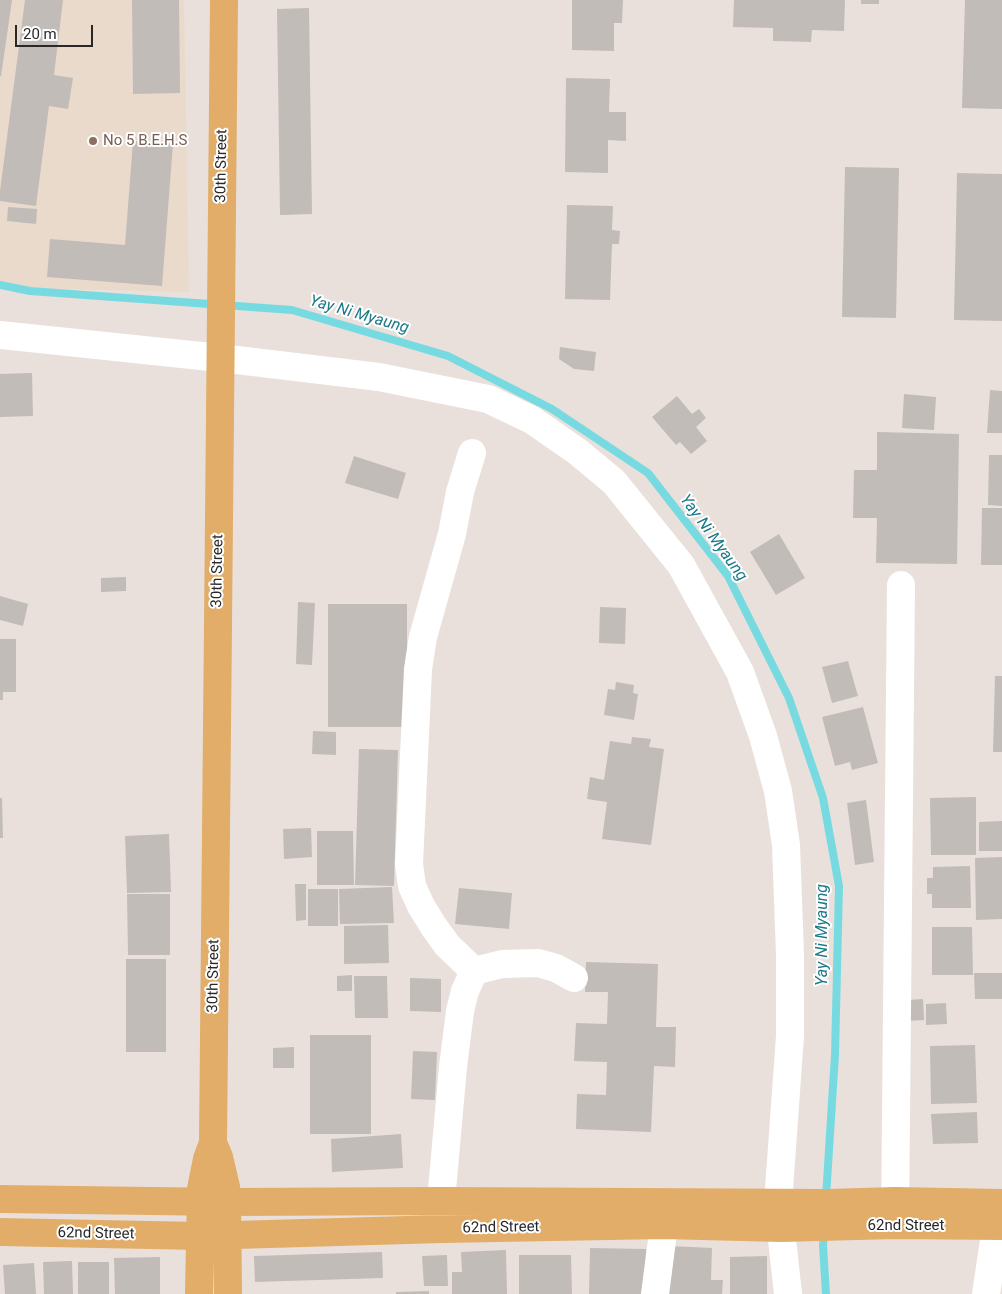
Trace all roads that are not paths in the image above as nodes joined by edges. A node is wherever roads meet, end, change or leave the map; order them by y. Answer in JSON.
{"nodes":[{"id":1,"x":224,"y":0,"type":"edge"},
{"id":2,"x":0,"y":335,"type":"edge"},
{"id":3,"x":220,"y":351,"type":"junction"},
{"id":4,"x":472,"y":453,"type":"dead end"},
{"id":5,"x":901,"y":585,"type":"dead end"},
{"id":6,"x":474,"y":971,"type":"junction"},
{"id":7,"x":574,"y":978,"type":"dead end"},
{"id":8,"x":212,"y":1143,"type":"junction"},
{"id":9,"x":0,"y":1199,"type":"edge"},
{"id":10,"x":441,"y":1201,"type":"junction"},
{"id":11,"x":200,"y":1202,"type":"junction"},
{"id":12,"x":227,"y":1202,"type":"junction"},
{"id":13,"x":895,"y":1213,"type":"junction"},
{"id":14,"x":786,"y":1215,"type":"junction"},
{"id":15,"x":1000,"y":1219,"type":"edge"},
{"id":16,"x":664,"y":1225,"type":"junction"},
{"id":17,"x":442,"y":1229,"type":"junction"},
{"id":18,"x":0,"y":1232,"type":"edge"},
{"id":19,"x":200,"y":1236,"type":"junction"},
{"id":20,"x":228,"y":1236,"type":"junction"},
{"id":21,"x":199,"y":1294,"type":"edge"},
{"id":22,"x":228,"y":1294,"type":"edge"},
{"id":23,"x":655,"y":1294,"type":"edge"},
{"id":24,"x":788,"y":1294,"type":"edge"},
{"id":25,"x":986,"y":1294,"type":"edge"}],
"edges":[{"from":1,"to":3,"type":"main road","name":"30th Street"},
{"from":2,"to":3,"type":"street"},
{"from":3,"to":8,"type":"main road","name":"30th Street"},
{"from":3,"to":14,"type":"street"},
{"from":4,"to":6,"type":"street"},
{"from":5,"to":13,"type":"street"},
{"from":6,"to":7,"type":"street"},
{"from":6,"to":10,"type":"street"},
{"from":8,"to":11,"type":"main road","name":"30th Street"},
{"from":8,"to":12,"type":"main road","name":"30th Street"},
{"from":9,"to":11,"type":"main road","name":"62nd Street"},
{"from":10,"to":12,"type":"main road","name":"62nd Street"},
{"from":10,"to":14,"type":"main road","name":"62nd Street"},
{"from":10,"to":17,"type":"street"},
{"from":11,"to":12,"type":"main road","name":"62nd Street"},
{"from":11,"to":19,"type":"main road","name":"30th Street"},
{"from":12,"to":20,"type":"main road","name":"30th Street"},
{"from":13,"to":14,"type":"main road","name":"62nd Street"},
{"from":13,"to":15,"type":"main road","name":"62nd Street"},
{"from":14,"to":16,"type":"main road","name":"62nd Street"},
{"from":14,"to":24,"type":"street"},
{"from":15,"to":25,"type":"street"},
{"from":16,"to":17,"type":"main road","name":"62nd Street"},
{"from":16,"to":23,"type":"street"},
{"from":17,"to":20,"type":"main road","name":"62nd Street"},
{"from":18,"to":19,"type":"main road","name":"62nd Street"},
{"from":19,"to":20,"type":"main road","name":"62nd Street"},
{"from":19,"to":21,"type":"main road","name":"30th Street"},
{"from":20,"to":22,"type":"main road","name":"30th Street"}]}
